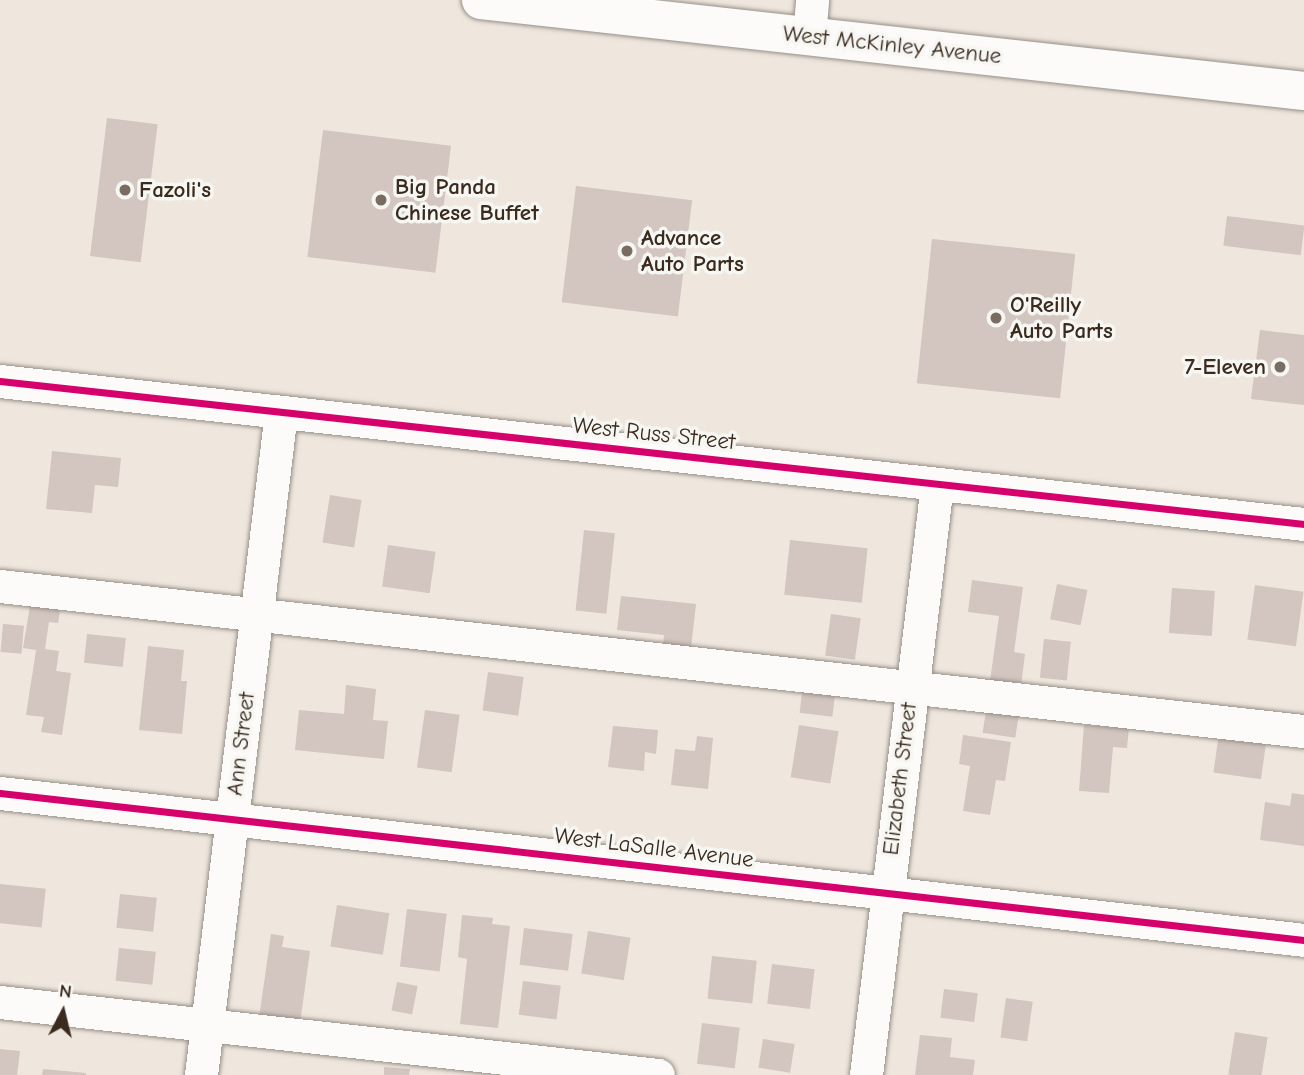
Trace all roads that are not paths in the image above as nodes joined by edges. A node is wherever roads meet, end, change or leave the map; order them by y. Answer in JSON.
{"nodes":[{"id":1,"x":481,"y":0,"type":"edge"},
{"id":2,"x":811,"y":18,"type":"edge"},
{"id":3,"x":1304,"y":91,"type":"edge"},
{"id":4,"x":0,"y":381,"type":"edge"},
{"id":5,"x":281,"y":412,"type":"junction"},
{"id":6,"x":937,"y":484,"type":"junction"},
{"id":7,"x":1304,"y":524,"type":"edge"},
{"id":8,"x":0,"y":586,"type":"edge"},
{"id":9,"x":257,"y":615,"type":"junction"},
{"id":10,"x":911,"y":687,"type":"junction"},
{"id":11,"x":1304,"y":731,"type":"edge"},
{"id":12,"x":0,"y":793,"type":"edge"},
{"id":13,"x":232,"y":819,"type":"junction"},
{"id":14,"x":886,"y":894,"type":"junction"},
{"id":15,"x":1304,"y":940,"type":"edge"},
{"id":16,"x":0,"y":1002,"type":"edge"},
{"id":17,"x":206,"y":1026,"type":"junction"},
{"id":18,"x":201,"y":1075,"type":"edge"},
{"id":19,"x":658,"y":1075,"type":"edge"},
{"id":20,"x":866,"y":1075,"type":"edge"}],
"edges":[{"from":1,"to":2,"type":"main road","name":"West McKinley Avenue"},
{"from":2,"to":3,"type":"main road","name":"West McKinley Avenue"},
{"from":4,"to":5,"type":"street","name":"West Russ Street"},
{"from":5,"to":6,"type":"street","name":"West Russ Street"},
{"from":5,"to":9,"type":"street","name":"Ann Street"},
{"from":6,"to":7,"type":"street","name":"West Russ Street"},
{"from":6,"to":10,"type":"street","name":"Elizabeth Street"},
{"from":8,"to":9,"type":"street"},
{"from":9,"to":10,"type":"street"},
{"from":9,"to":13,"type":"street","name":"Ann Street"},
{"from":10,"to":11,"type":"street"},
{"from":10,"to":14,"type":"street","name":"Elizabeth Street"},
{"from":12,"to":13,"type":"street","name":"West LaSalle Avenue"},
{"from":13,"to":14,"type":"street","name":"West LaSalle Avenue"},
{"from":13,"to":17,"type":"street","name":"Ann Street"},
{"from":14,"to":15,"type":"street","name":"West LaSalle Avenue"},
{"from":14,"to":20,"type":"street","name":"Elizabeth Street"},
{"from":16,"to":17,"type":"street"},
{"from":17,"to":18,"type":"street","name":"Ann Street"},
{"from":17,"to":19,"type":"street"}]}
